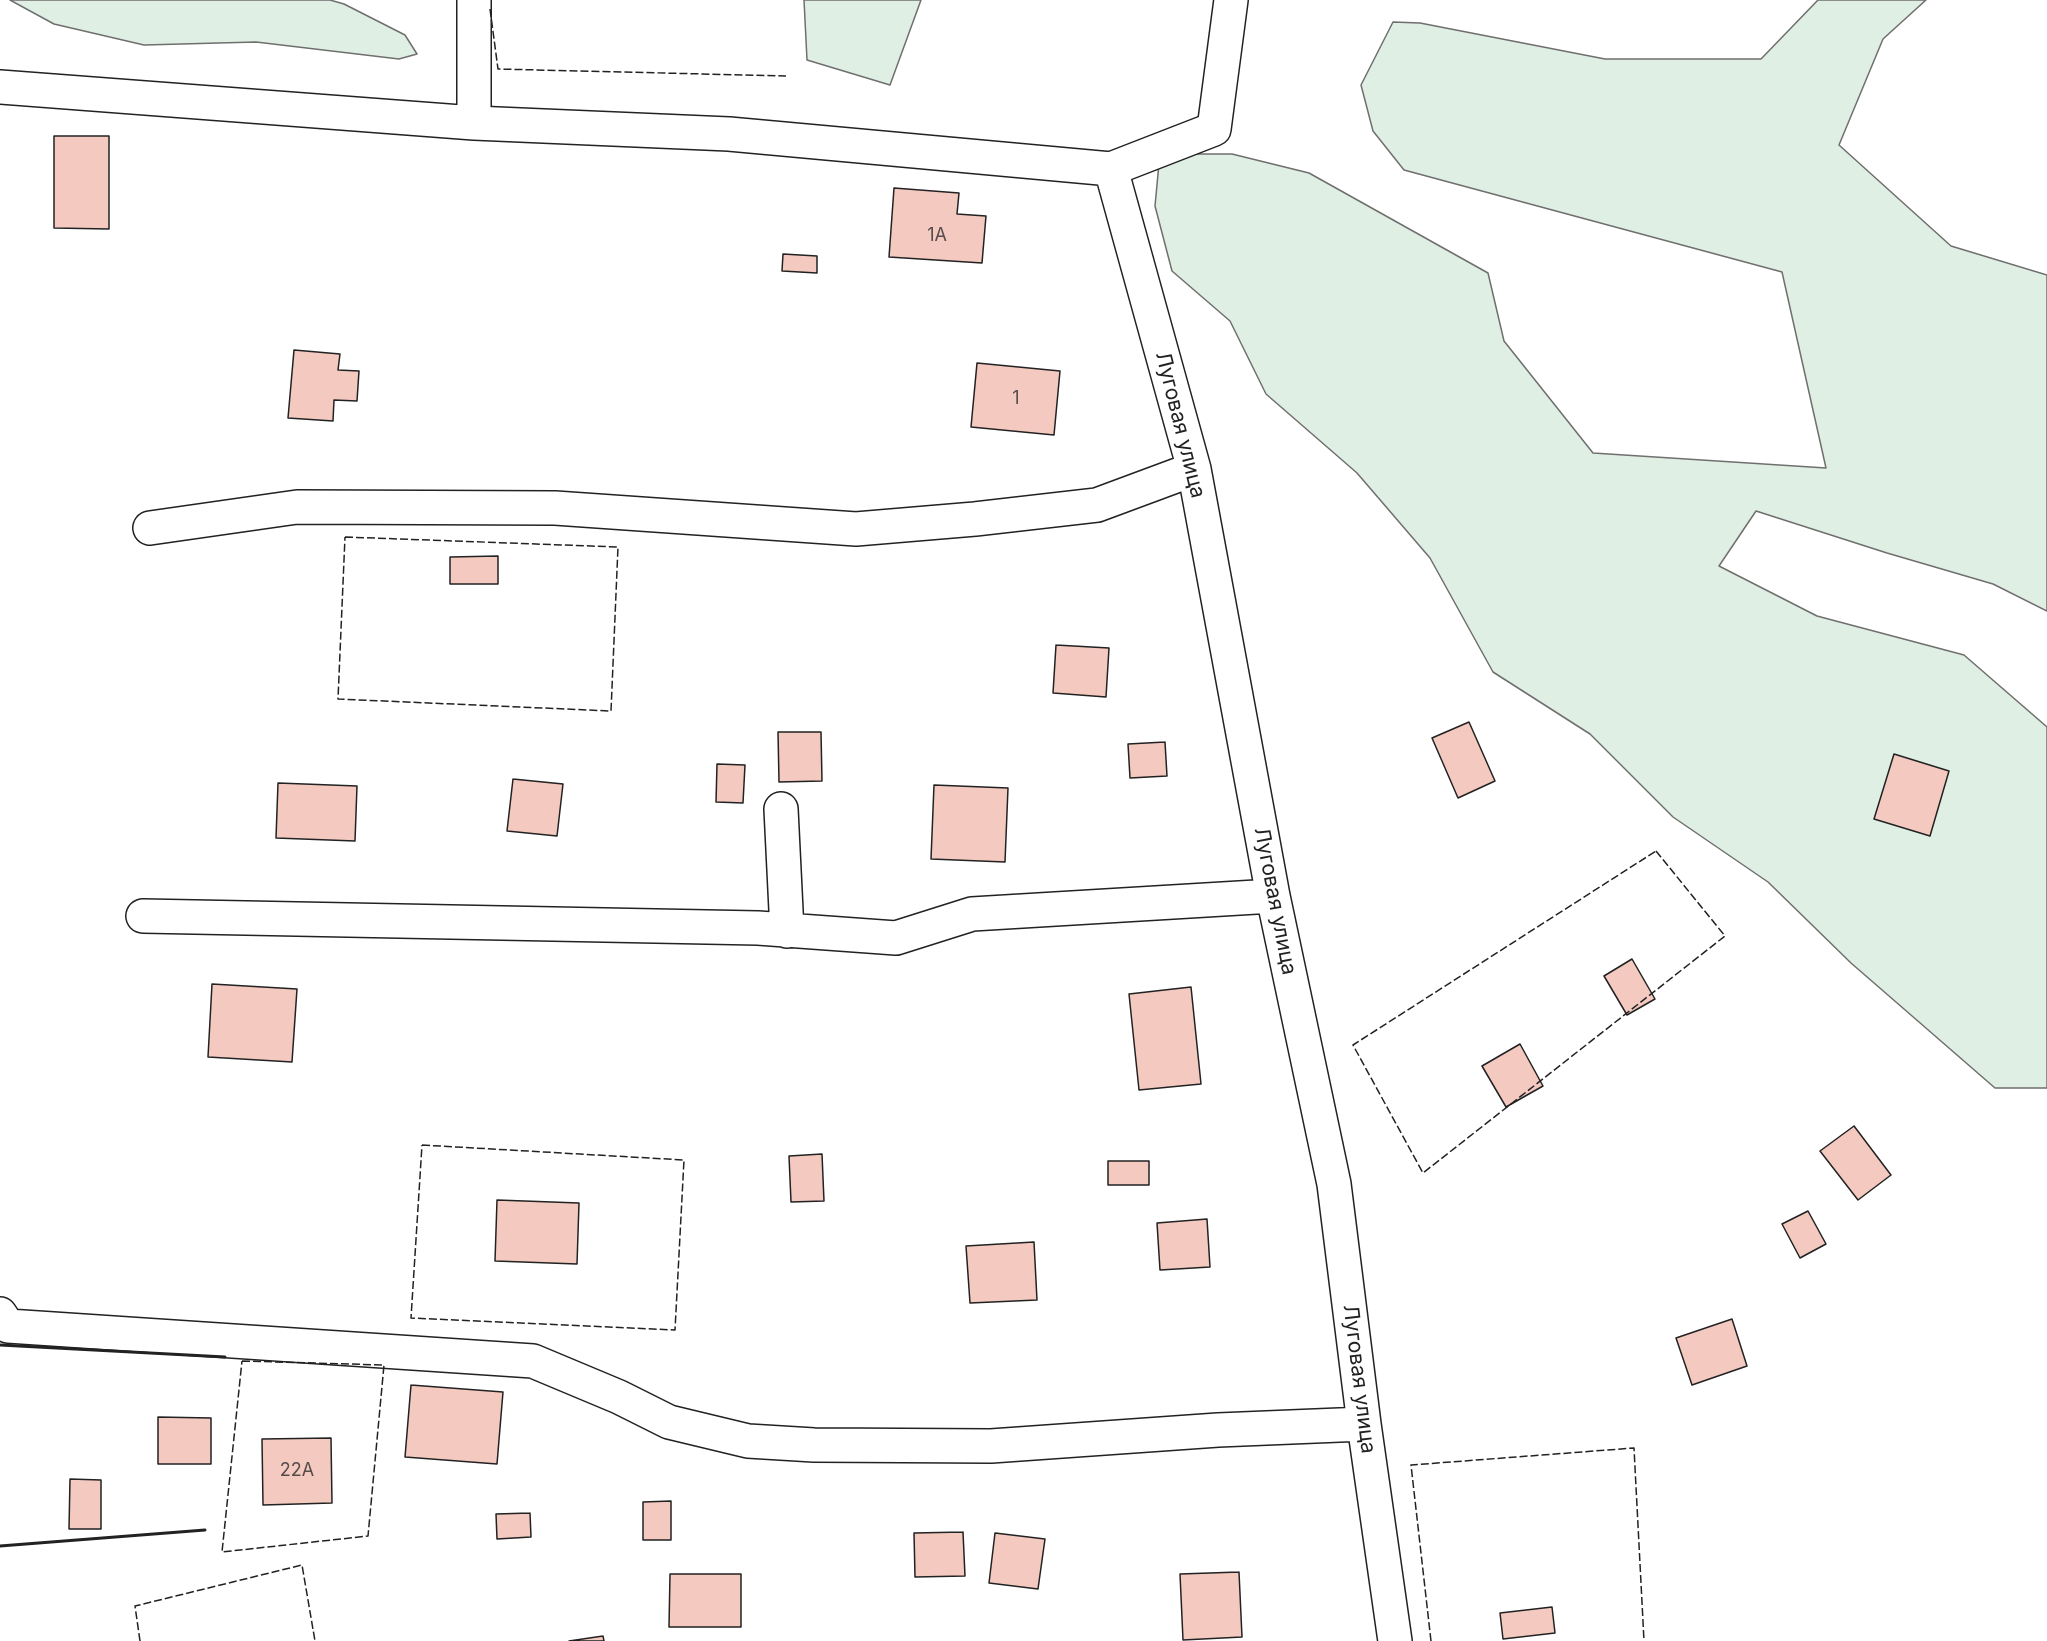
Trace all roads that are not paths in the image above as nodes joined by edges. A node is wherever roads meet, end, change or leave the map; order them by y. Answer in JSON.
{"nodes":[{"id":1,"x":474,"y":0,"type":"edge"},
{"id":2,"x":1231,"y":0,"type":"edge"},
{"id":3,"x":0,"y":87,"type":"edge"},
{"id":4,"x":474,"y":123,"type":"junction"},
{"id":5,"x":1111,"y":170,"type":"junction"},
{"id":6,"x":1194,"y":469,"type":"junction"},
{"id":7,"x":150,"y":528,"type":"dead end"},
{"id":8,"x":781,"y":809,"type":"dead end"},
{"id":9,"x":1273,"y":896,"type":"junction"},
{"id":10,"x":143,"y":916,"type":"dead end"},
{"id":11,"x":787,"y":931,"type":"junction"},
{"id":12,"x":4,"y":1320,"type":"edge"},
{"id":13,"x":1364,"y":1424,"type":"junction"},
{"id":14,"x":1395,"y":1641,"type":"edge"}],
"edges":[{"from":1,"to":4,"type":"street"},
{"from":2,"to":5,"type":"street"},
{"from":3,"to":4,"type":"street"},
{"from":4,"to":5,"type":"street"},
{"from":5,"to":6,"type":"street","name":"Луговая улица"},
{"from":6,"to":7,"type":"street"},
{"from":6,"to":9,"type":"street","name":"Луговая улица"},
{"from":8,"to":11,"type":"street"},
{"from":9,"to":11,"type":"street"},
{"from":9,"to":13,"type":"street","name":"Луговая улица"},
{"from":10,"to":11,"type":"street"},
{"from":12,"to":13,"type":"street"},
{"from":13,"to":14,"type":"street","name":"Луговая улица"}]}
